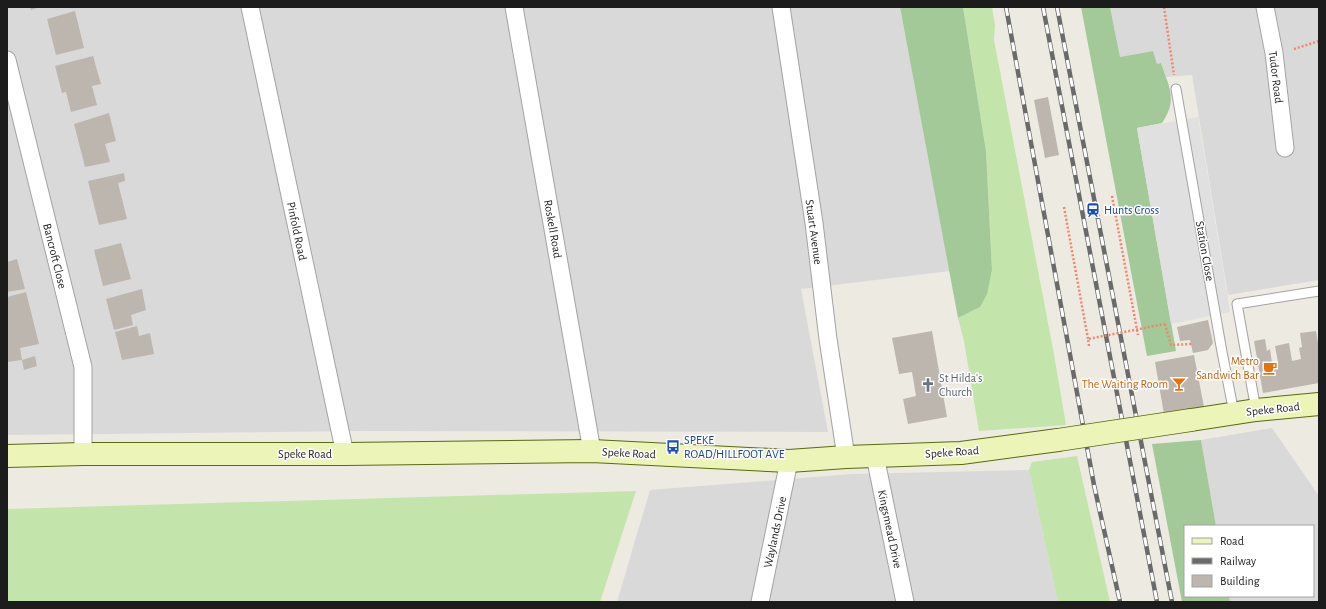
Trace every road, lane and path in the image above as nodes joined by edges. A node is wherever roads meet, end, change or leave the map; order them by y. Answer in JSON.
{"nodes":[{"id":1,"x":250,"y":7,"type":"edge"},
{"id":2,"x":514,"y":7,"type":"edge"},
{"id":3,"x":781,"y":7,"type":"edge"},
{"id":4,"x":1164,"y":7,"type":"edge"},
{"id":5,"x":1265,"y":7,"type":"edge"},
{"id":6,"x":1319,"y":41,"type":"edge"},
{"id":7,"x":1274,"y":53,"type":"junction"},
{"id":8,"x":7,"y":60,"type":"edge"},
{"id":9,"x":1176,"y":89,"type":"joint"},
{"id":10,"x":1285,"y":148,"type":"dead end"},
{"id":11,"x":1112,"y":196,"type":"dead end"},
{"id":12,"x":1064,"y":207,"type":"dead end"},
{"id":13,"x":1319,"y":291,"type":"edge"},
{"id":14,"x":1137,"y":330,"type":"junction"},
{"id":15,"x":1138,"y":335,"type":"dead end"},
{"id":16,"x":1088,"y":340,"type":"junction"},
{"id":17,"x":1191,"y":344,"type":"dead end"},
{"id":18,"x":1089,"y":346,"type":"dead end"},
{"id":19,"x":1319,"y":404,"type":"edge"},
{"id":20,"x":1256,"y":410,"type":"junction"},
{"id":21,"x":1234,"y":413,"type":"junction"},
{"id":22,"x":592,"y":451,"type":"junction"},
{"id":23,"x":83,"y":454,"type":"junction"},
{"id":24,"x":344,"y":454,"type":"junction"},
{"id":25,"x":7,"y":456,"type":"edge"},
{"id":26,"x":875,"y":456,"type":"junction"},
{"id":27,"x":846,"y":457,"type":"junction"},
{"id":28,"x":789,"y":461,"type":"junction"},
{"id":29,"x":760,"y":602,"type":"edge"},
{"id":30,"x":905,"y":602,"type":"edge"}],
"edges":[{"from":1,"to":24,"type":"street","name":"Pinfold Road"},
{"from":2,"to":22,"type":"street","name":"Roskell Road"},
{"from":3,"to":27,"type":"street","name":"Stuart Avenue"},
{"from":4,"to":9,"type":"path"},
{"from":5,"to":7,"type":"street","name":"Tudor Road"},
{"from":6,"to":7,"type":"path"},
{"from":7,"to":10,"type":"street","name":"Tudor Road"},
{"from":8,"to":23,"type":"street","name":"Bancroft Close"},
{"from":9,"to":21,"type":"lane","name":"Station Close"},
{"from":11,"to":14,"type":"path"},
{"from":12,"to":16,"type":"path"},
{"from":13,"to":20,"type":"lane"},
{"from":14,"to":15,"type":"path"},
{"from":14,"to":16,"type":"path","bridge":true},
{"from":14,"to":17,"type":"path","bridge":true},
{"from":16,"to":18,"type":"path","bridge":true},
{"from":19,"to":20,"type":"street","name":"Speke Road"},
{"from":20,"to":21,"type":"street","name":"Speke Road"},
{"from":21,"to":26,"type":"street","name":"Speke Road","bridge":true},
{"from":22,"to":24,"type":"street","name":"Speke Road"},
{"from":22,"to":28,"type":"street","name":"Speke Road"},
{"from":23,"to":24,"type":"street","name":"Speke Road"},
{"from":23,"to":25,"type":"street","name":"Speke Road"},
{"from":26,"to":27,"type":"street","name":"Speke Road"},
{"from":26,"to":30,"type":"street","name":"Kingsmead Drive"},
{"from":27,"to":28,"type":"street","name":"Speke Road"},
{"from":28,"to":29,"type":"street","name":"Waylands Drive"}]}
